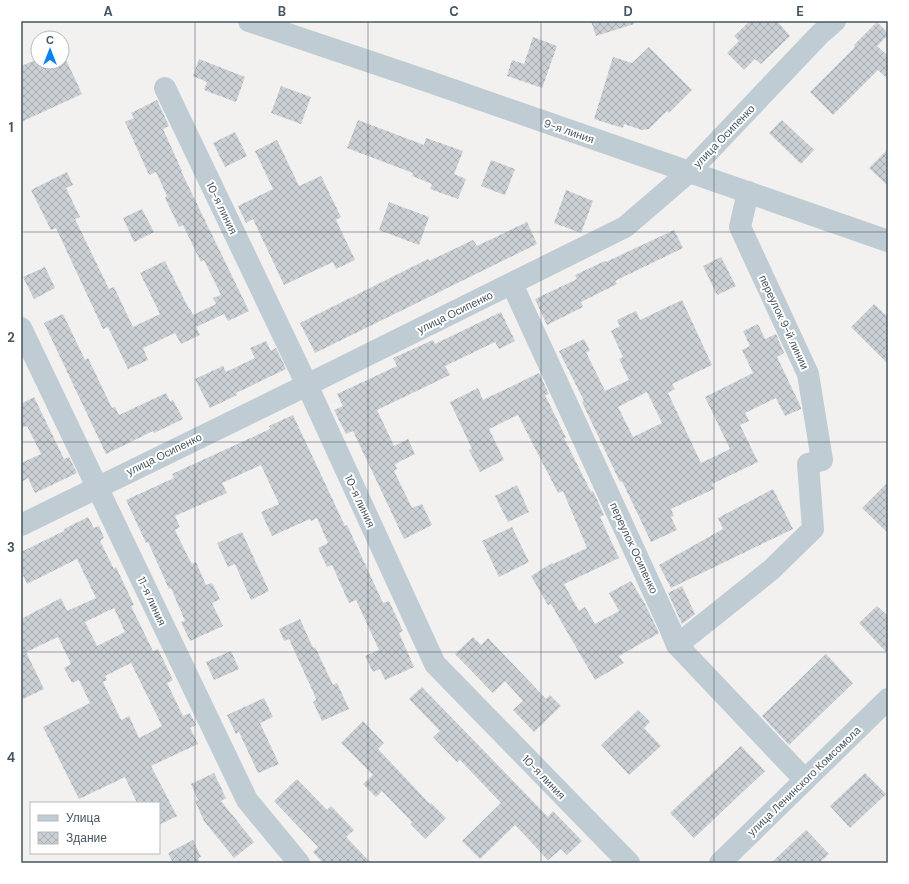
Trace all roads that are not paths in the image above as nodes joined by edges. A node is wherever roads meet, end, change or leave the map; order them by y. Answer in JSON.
{"nodes":[{"id":1,"x":249,"y":21,"type":"edge"},
{"id":2,"x":835,"y":21,"type":"edge"},
{"id":3,"x":165,"y":88,"type":"dead end"},
{"id":4,"x":689,"y":172,"type":"junction"},
{"id":5,"x":748,"y":192,"type":"junction"},
{"id":6,"x":885,"y":237,"type":"edge"},
{"id":7,"x":512,"y":284,"type":"junction"},
{"id":8,"x":21,"y":328,"type":"edge"},
{"id":9,"x":307,"y":385,"type":"junction"},
{"id":10,"x":98,"y":487,"type":"junction"},
{"id":11,"x":21,"y":525,"type":"edge"},
{"id":12,"x":677,"y":645,"type":"junction"},
{"id":13,"x":888,"y":699,"type":"edge"},
{"id":14,"x":805,"y":780,"type":"junction"},
{"id":15,"x":299,"y":863,"type":"edge"},
{"id":16,"x":629,"y":863,"type":"edge"},
{"id":17,"x":720,"y":863,"type":"edge"}],
"edges":[{"from":1,"to":4,"type":"street","name":"9-я линия"},
{"from":2,"to":4,"type":"street","name":"улица Осипенко"},
{"from":3,"to":9,"type":"street","name":"10-я линия"},
{"from":4,"to":5,"type":"street","name":"9-я линия"},
{"from":4,"to":7,"type":"street","name":"улица Осипенко"},
{"from":5,"to":6,"type":"street","name":"9-я линия"},
{"from":5,"to":12,"type":"street","name":"переулок 9-й линии"},
{"from":7,"to":9,"type":"street","name":"улица Осипенко"},
{"from":7,"to":12,"type":"street","name":"переулок Осипенко"},
{"from":8,"to":10,"type":"street","name":"11-я линия"},
{"from":9,"to":10,"type":"street","name":"улица Осипенко"},
{"from":9,"to":16,"type":"street","name":"10-я линия"},
{"from":10,"to":11,"type":"street","name":"улица Осипенко"},
{"from":10,"to":15,"type":"street","name":"11-я линия"},
{"from":12,"to":14,"type":"street","name":"переулок Осипенко"},
{"from":13,"to":14,"type":"street","name":"улица Ленинского Комсомола"},
{"from":14,"to":17,"type":"street","name":"улица Ленинского Комсомола"}]}
